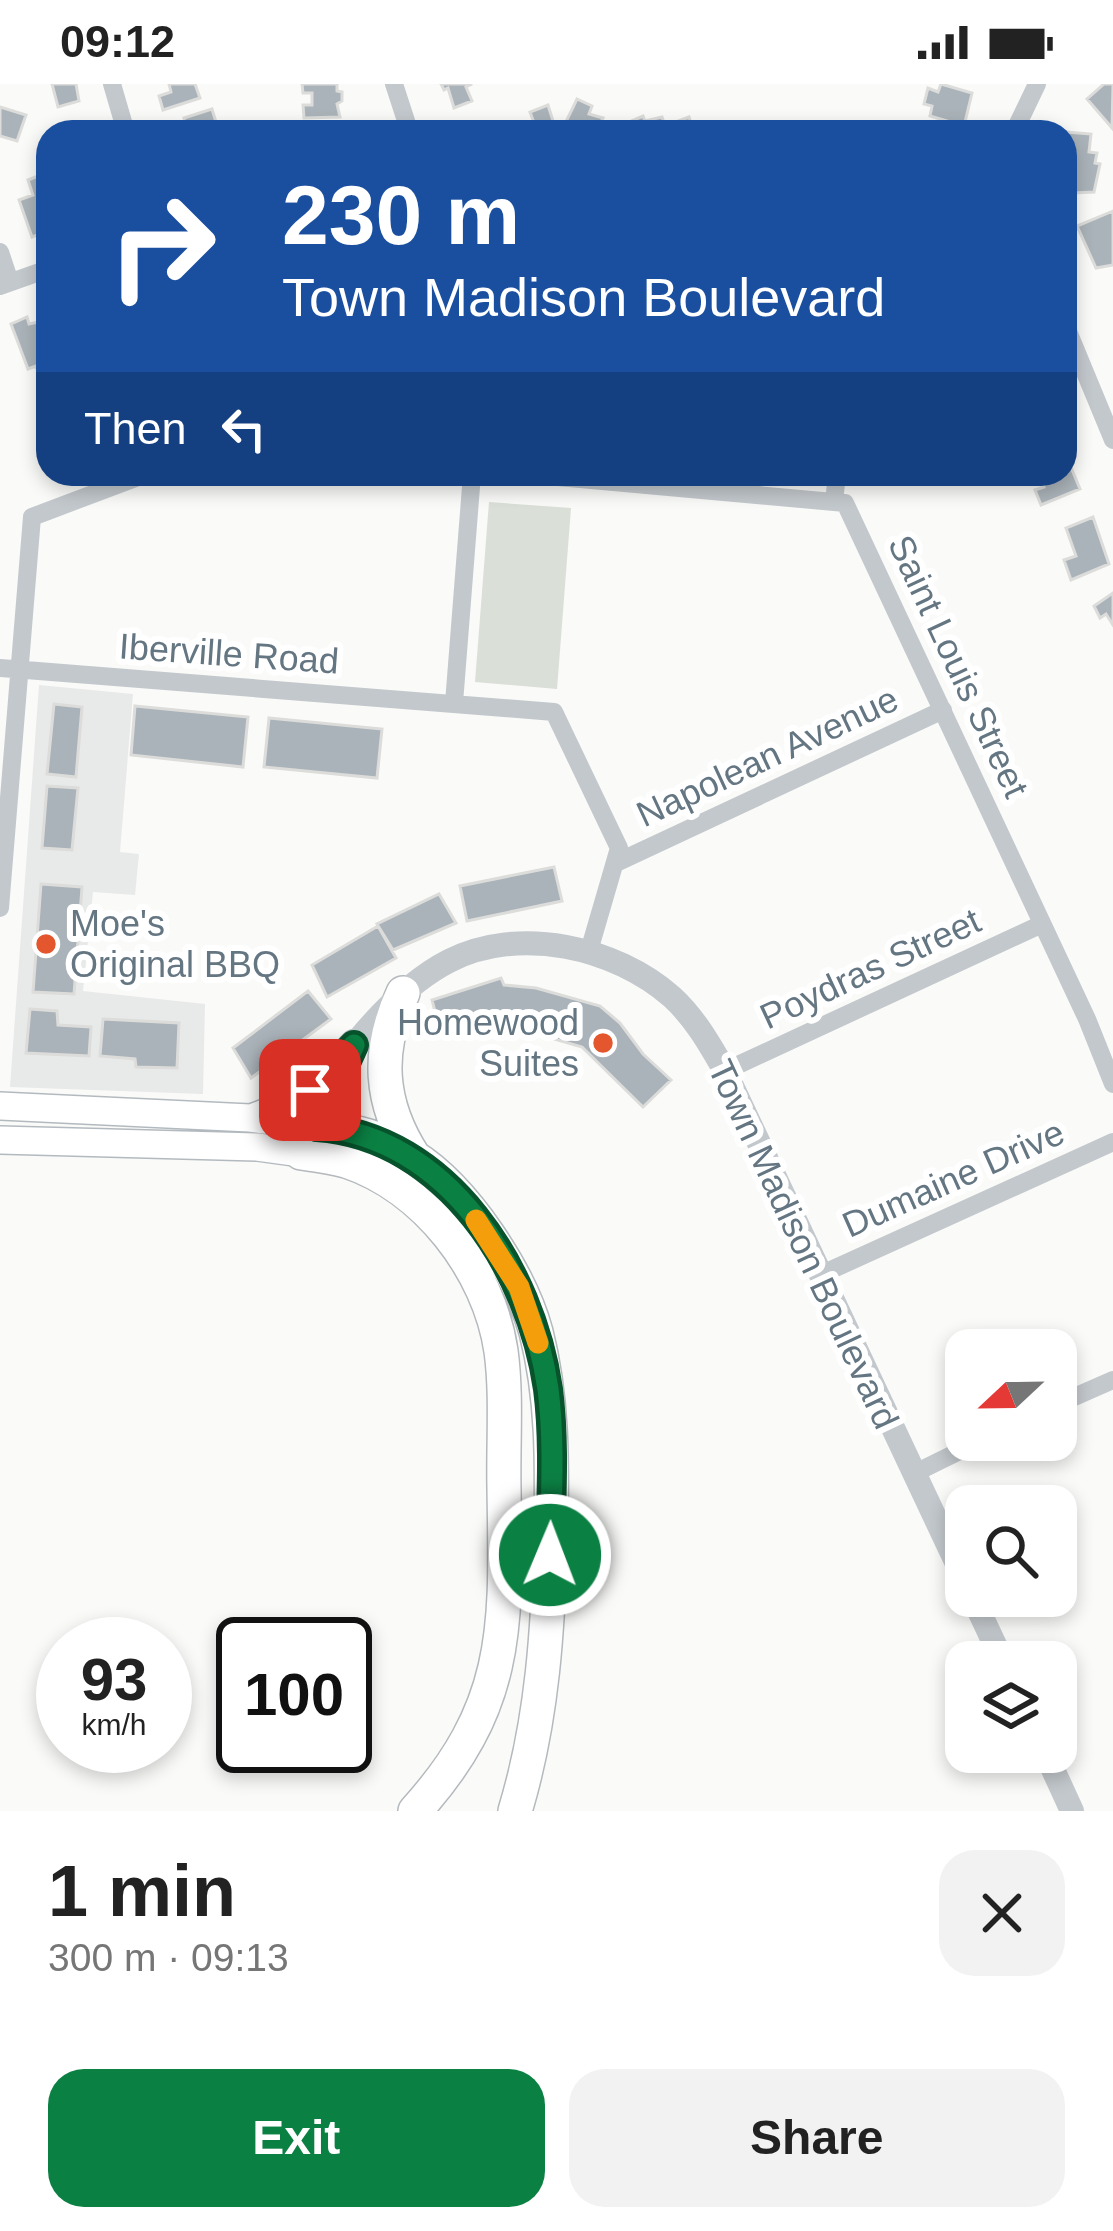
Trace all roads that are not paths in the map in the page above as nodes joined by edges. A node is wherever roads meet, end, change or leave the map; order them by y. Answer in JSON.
{"nodes":[{"id":1,"x":112,"y":84,"type":"edge"},
{"id":2,"x":394,"y":84,"type":"edge"},
{"id":3,"x":1037,"y":84,"type":"edge"},
{"id":4,"x":122,"y":120,"type":"edge"},
{"id":5,"x":406,"y":120,"type":"edge"},
{"id":6,"x":1020,"y":120,"type":"edge"},
{"id":7,"x":0,"y":253,"type":"edge"},
{"id":8,"x":36,"y":273,"type":"edge"},
{"id":9,"x":5,"y":284,"type":"edge"},
{"id":10,"x":1077,"y":347,"type":"edge"},
{"id":11,"x":1106,"y":401,"type":"edge"},
{"id":12,"x":1113,"y":440,"type":"edge"},
{"id":13,"x":114,"y":486,"type":"edge"},
{"id":14,"x":471,"y":486,"type":"edge"},
{"id":15,"x":657,"y":486,"type":"edge"},
{"id":16,"x":836,"y":486,"type":"edge"},
{"id":17,"x":834,"y":502,"type":"junction"},
{"id":18,"x":10,"y":669,"type":"edge"},
{"id":19,"x":454,"y":703,"type":"junction"},
{"id":20,"x":944,"y":710,"type":"junction"},
{"id":21,"x":618,"y":862,"type":"junction"},
{"id":22,"x":0,"y":908,"type":"edge"},
{"id":23,"x":1042,"y":924,"type":"junction"},
{"id":24,"x":589,"y":951,"type":"junction"},
{"id":25,"x":403,"y":993,"type":"junction"},
{"id":26,"x":354,"y":1045,"type":"junction"},
{"id":27,"x":725,"y":1071,"type":"junction"},
{"id":28,"x":1113,"y":1084,"type":"edge"},
{"id":29,"x":0,"y":1106,"type":"edge"},
{"id":30,"x":250,"y":1118,"type":"junction"},
{"id":31,"x":0,"y":1140,"type":"edge"},
{"id":32,"x":309,"y":1140,"type":"junction"},
{"id":33,"x":1113,"y":1142,"type":"edge"},
{"id":34,"x":413,"y":1157,"type":"junction"},
{"id":35,"x":820,"y":1275,"type":"junction"},
{"id":36,"x":1113,"y":1380,"type":"edge"},
{"id":37,"x":1077,"y":1396,"type":"edge"},
{"id":38,"x":945,"y":1458,"type":"edge"},
{"id":39,"x":913,"y":1474,"type":"junction"},
{"id":40,"x":945,"y":1540,"type":"edge"},
{"id":41,"x":1055,"y":1773,"type":"edge"},
{"id":42,"x":415,"y":1811,"type":"edge"},
{"id":43,"x":514,"y":1811,"type":"edge"},
{"id":44,"x":1072,"y":1811,"type":"edge"}],
"edges":[{"from":1,"to":4,"type":"street"},
{"from":2,"to":5,"type":"street"},
{"from":3,"to":6,"type":"street"},
{"from":7,"to":9,"type":"street"},
{"from":8,"to":9,"type":"street"},
{"from":10,"to":11,"type":"street"},
{"from":11,"to":12,"type":"street"},
{"from":13,"to":18,"type":"street"},
{"from":14,"to":19,"type":"street"},
{"from":15,"to":17,"type":"street"},
{"from":16,"to":17,"type":"street"},
{"from":17,"to":20,"type":"street","name":"Saint Louis Street"},
{"from":18,"to":19,"type":"street","name":"Iberville Road"},
{"from":18,"to":22,"type":"street"},
{"from":19,"to":21,"type":"street","name":"Iberville Road"},
{"from":20,"to":21,"type":"street","name":"Napolean Avenue"},
{"from":20,"to":23,"type":"street","name":"Saint Louis Street"},
{"from":21,"to":24,"type":"street"},
{"from":23,"to":27,"type":"street","name":"Poydras Street"},
{"from":23,"to":28,"type":"street","name":"Saint Louis Street"},
{"from":24,"to":25,"type":"street","name":"Town Madison Boulevard"},
{"from":24,"to":27,"type":"street","name":"Town Madison Boulevard"},
{"from":25,"to":26,"type":"street","name":"Town Madison Boulevard"},
{"from":25,"to":34,"type":"highway"},
{"from":26,"to":30,"type":"main road"},
{"from":26,"to":32,"type":"street","name":"Town Madison Boulevard"},
{"from":27,"to":35,"type":"street","name":"Town Madison Boulevard"},
{"from":29,"to":30,"type":"main road"},
{"from":30,"to":32,"type":"main road"},
{"from":31,"to":32,"type":"main road"},
{"from":32,"to":34,"type":"highway"},
{"from":32,"to":42,"type":"highway"},
{"from":33,"to":35,"type":"street","name":"Dumaine Drive"},
{"from":34,"to":43,"type":"highway"},
{"from":35,"to":39,"type":"street","name":"Town Madison Boulevard"},
{"from":36,"to":37,"type":"street"},
{"from":38,"to":39,"type":"street"},
{"from":39,"to":40,"type":"street","name":"Town Madison Boulevard"},
{"from":41,"to":44,"type":"street"}]}
